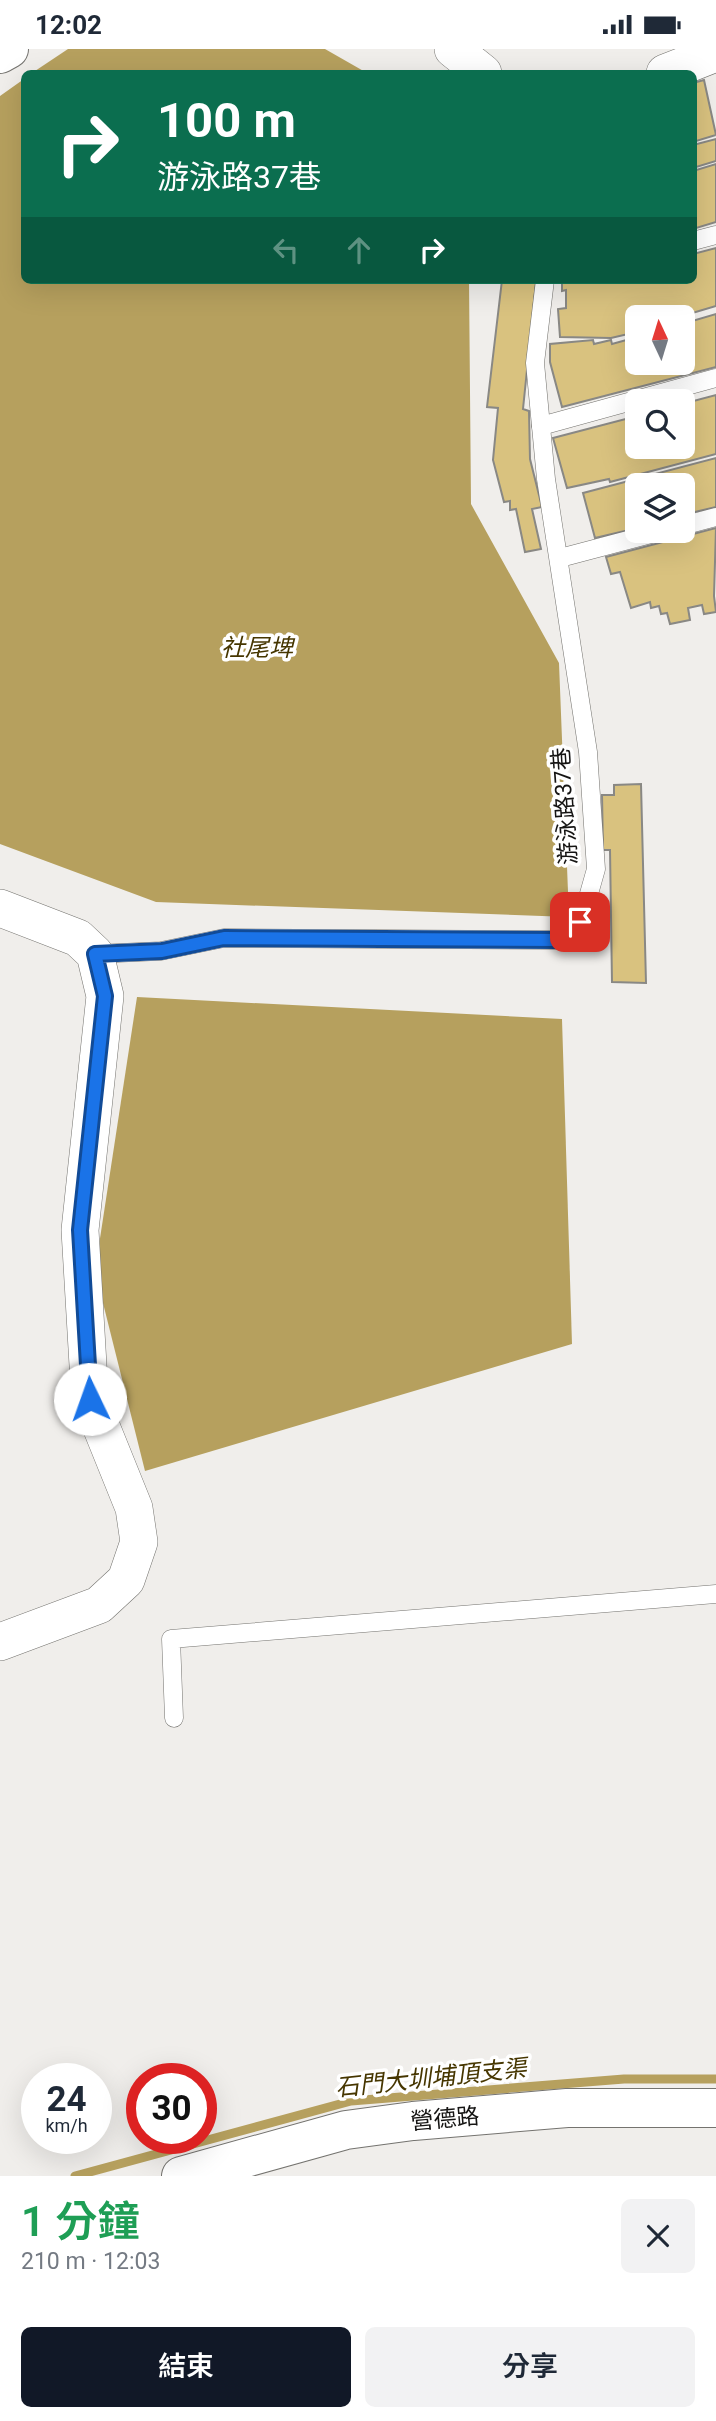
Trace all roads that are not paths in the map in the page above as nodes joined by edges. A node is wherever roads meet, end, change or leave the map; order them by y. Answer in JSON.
{"nodes":[{"id":1,"x":9,"y":49,"type":"edge"},
{"id":2,"x":453,"y":49,"type":"edge"},
{"id":3,"x":0,"y":54,"type":"edge"},
{"id":4,"x":714,"y":61,"type":"edge"},
{"id":5,"x":478,"y":70,"type":"edge"},
{"id":6,"x":677,"y":70,"type":"edge"},
{"id":7,"x":716,"y":235,"type":"edge"},
{"id":8,"x":697,"y":240,"type":"edge"},
{"id":9,"x":545,"y":284,"type":"edge"},
{"id":10,"x":716,"y":378,"type":"edge"},
{"id":11,"x":541,"y":426,"type":"junction"},
{"id":12,"x":716,"y":517,"type":"edge"},
{"id":13,"x":695,"y":523,"type":"edge"},
{"id":14,"x":625,"y":541,"type":"edge"},
{"id":15,"x":560,"y":558,"type":"junction"},
{"id":16,"x":0,"y":908,"type":"edge"},
{"id":17,"x":95,"y":954,"type":"junction"},
{"id":18,"x":716,"y":1594,"type":"edge"},
{"id":19,"x":0,"y":1642,"type":"edge"},
{"id":20,"x":174,"y":1718,"type":"dead end"},
{"id":21,"x":716,"y":2108,"type":"edge"},
{"id":22,"x":181,"y":2176,"type":"edge"}],
"edges":[{"from":1,"to":3,"type":"street"},
{"from":2,"to":5,"type":"street"},
{"from":4,"to":6,"type":"street"},
{"from":7,"to":8,"type":"lane"},
{"from":9,"to":11,"type":"lane","name":"游泳路37巷"},
{"from":10,"to":11,"type":"lane"},
{"from":11,"to":15,"type":"lane","name":"游泳路37巷"},
{"from":12,"to":13,"type":"lane"},
{"from":14,"to":15,"type":"lane"},
{"from":15,"to":17,"type":"lane","name":"游泳路37巷"},
{"from":16,"to":17,"type":"street"},
{"from":17,"to":19,"type":"street"},
{"from":18,"to":20,"type":"lane"},
{"from":21,"to":22,"type":"street","name":"營德路"}]}
